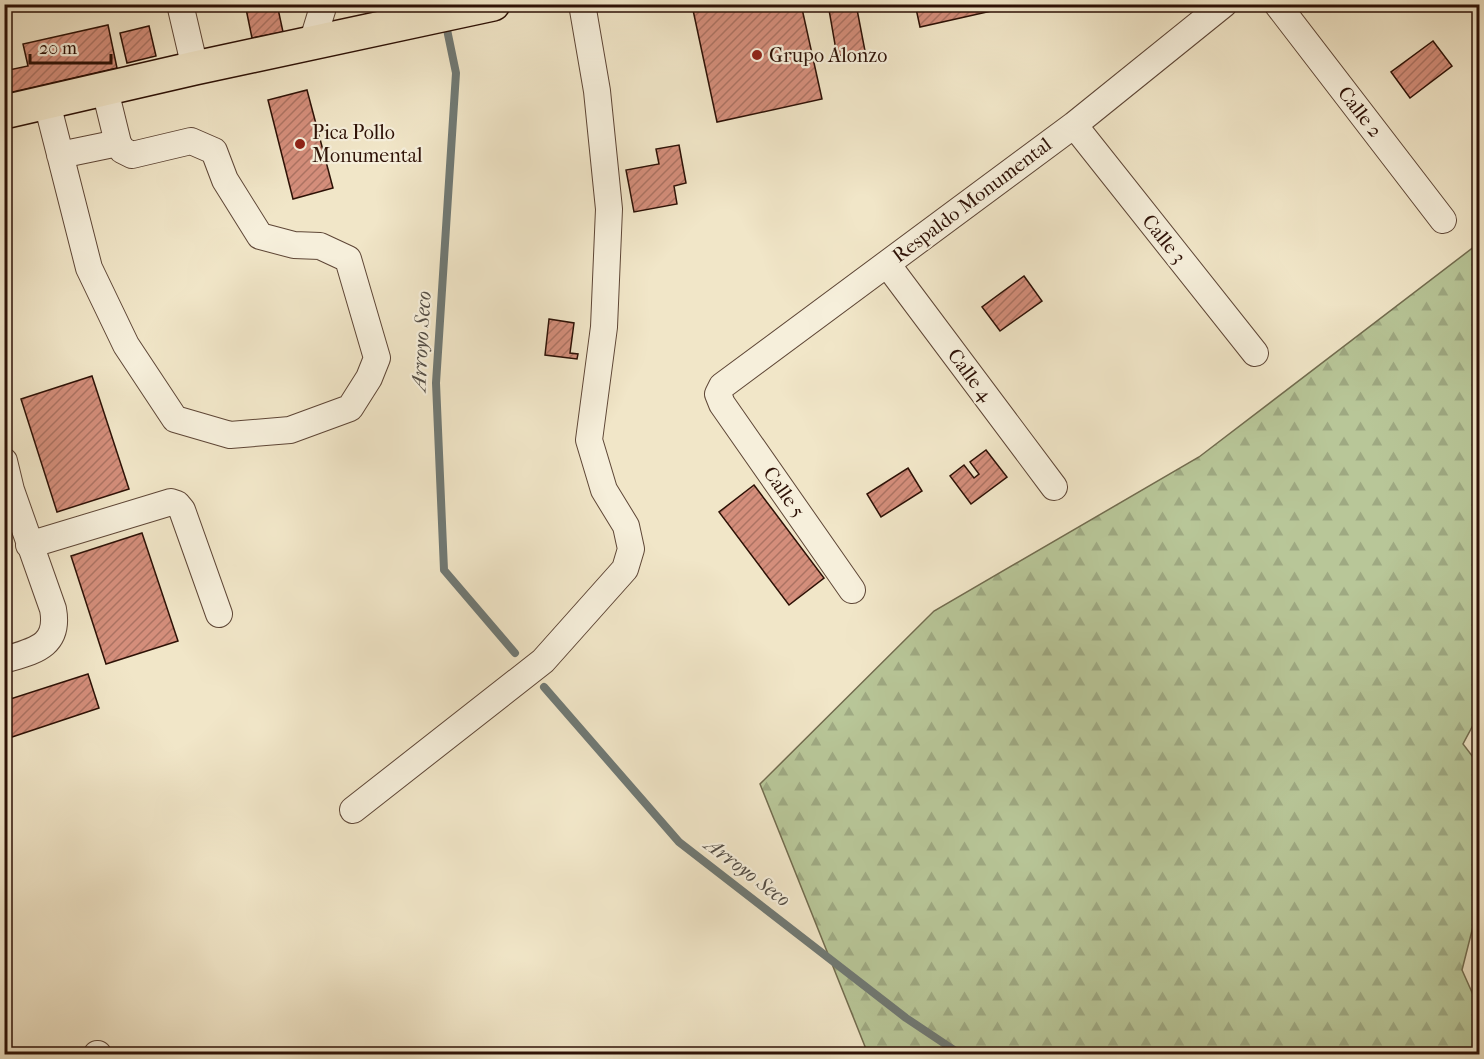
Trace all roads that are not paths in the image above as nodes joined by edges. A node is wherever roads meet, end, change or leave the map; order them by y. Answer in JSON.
{"nodes":[{"id":1,"x":180,"y":4,"type":"edge"},
{"id":2,"x":324,"y":4,"type":"edge"},
{"id":3,"x":494,"y":4,"type":"edge"},
{"id":4,"x":582,"y":4,"type":"edge"},
{"id":5,"x":1224,"y":4,"type":"edge"},
{"id":6,"x":1277,"y":4,"type":"edge"},
{"id":7,"x":312,"y":43,"type":"junction"},
{"id":8,"x":195,"y":68,"type":"junction"},
{"id":9,"x":105,"y":90,"type":"junction"},
{"id":10,"x":47,"y":103,"type":"junction"},
{"id":11,"x":4,"y":112,"type":"edge"},
{"id":12,"x":1074,"y":125,"type":"junction"},
{"id":13,"x":118,"y":143,"type":"junction"},
{"id":14,"x":60,"y":155,"type":"junction"},
{"id":15,"x":1443,"y":220,"type":"dead end"},
{"id":16,"x":886,"y":264,"type":"junction"},
{"id":17,"x":1255,"y":353,"type":"dead end"},
{"id":18,"x":718,"y":394,"type":"joint"},
{"id":19,"x":4,"y":461,"type":"edge"},
{"id":20,"x":1054,"y":487,"type":"dead end"},
{"id":21,"x":29,"y":545,"type":"junction"},
{"id":22,"x":852,"y":590,"type":"dead end"},
{"id":23,"x":219,"y":614,"type":"dead end"},
{"id":24,"x":4,"y":660,"type":"edge"},
{"id":25,"x":353,"y":810,"type":"dead end"}],
"edges":[{"from":1,"to":8,"type":"street"},
{"from":2,"to":7,"type":"street"},
{"from":3,"to":7,"type":"main road"},
{"from":4,"to":25,"type":"street"},
{"from":5,"to":12,"type":"street","name":"Respaldo Monumental"},
{"from":6,"to":15,"type":"street","name":"Calle 2"},
{"from":7,"to":8,"type":"main road"},
{"from":8,"to":9,"type":"main road"},
{"from":9,"to":10,"type":"main road"},
{"from":9,"to":13,"type":"street"},
{"from":10,"to":11,"type":"main road"},
{"from":10,"to":14,"type":"street"},
{"from":12,"to":16,"type":"street","name":"Respaldo Monumental"},
{"from":12,"to":17,"type":"street","name":"Calle 3"},
{"from":13,"to":14,"type":"street"},
{"from":13,"to":14,"type":"street"},
{"from":16,"to":18,"type":"street","name":"Respaldo Monumental"},
{"from":16,"to":20,"type":"street","name":"Calle 4"},
{"from":18,"to":22,"type":"street","name":"Calle 5"},
{"from":19,"to":21,"type":"street"},
{"from":21,"to":23,"type":"street"},
{"from":21,"to":24,"type":"street"}]}
